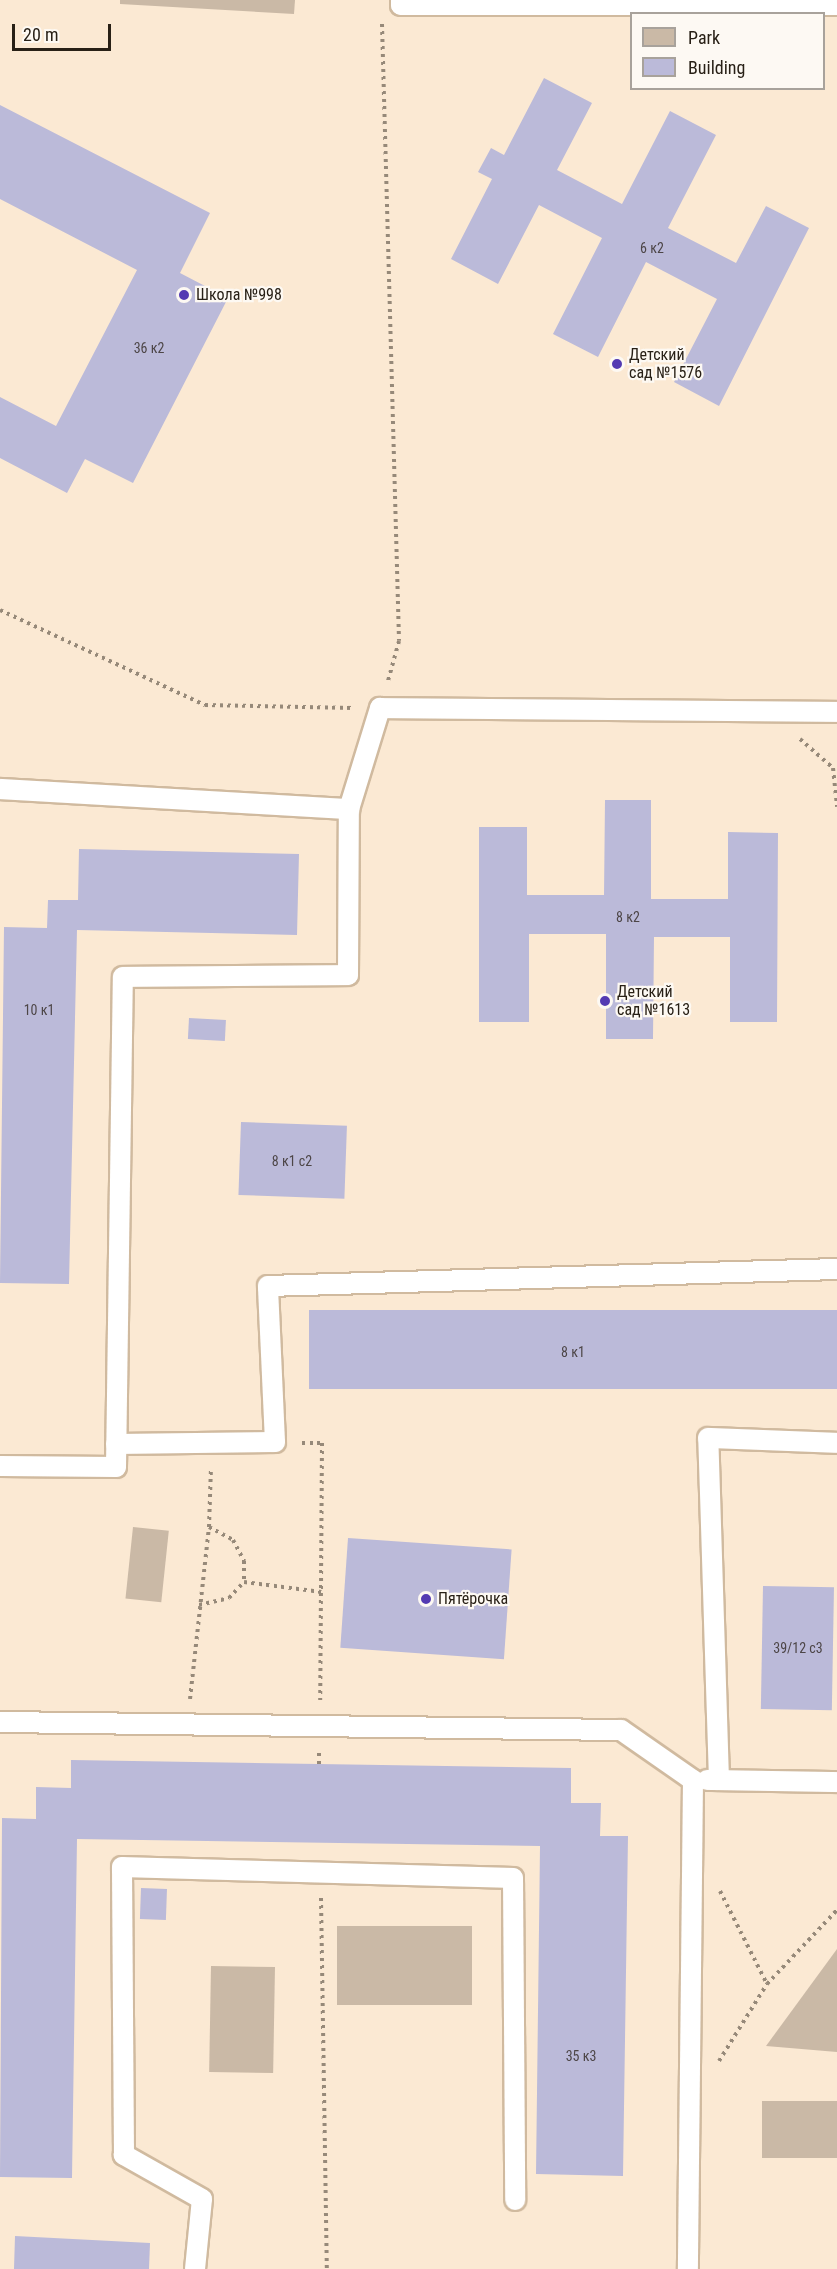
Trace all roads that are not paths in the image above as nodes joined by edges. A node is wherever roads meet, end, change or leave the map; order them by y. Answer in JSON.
{"nodes":[{"id":1,"x":401,"y":0,"type":"edge"},
{"id":2,"x":837,"y":5,"type":"edge"},
{"id":3,"x":837,"y":712,"type":"edge"},
{"id":4,"x":0,"y":789,"type":"edge"},
{"id":5,"x":349,"y":810,"type":"junction"},
{"id":6,"x":837,"y":1269,"type":"edge"},
{"id":7,"x":837,"y":1443,"type":"edge"},
{"id":8,"x":116,"y":1444,"type":"junction"},
{"id":9,"x":0,"y":1466,"type":"edge"},
{"id":10,"x":0,"y":1722,"type":"edge"},
{"id":11,"x":693,"y":1780,"type":"junction"},
{"id":12,"x":719,"y":1780,"type":"junction"},
{"id":13,"x":837,"y":1782,"type":"edge"},
{"id":14,"x":515,"y":2200,"type":"dead end"},
{"id":15,"x":195,"y":2269,"type":"edge"},
{"id":16,"x":688,"y":2269,"type":"edge"}],
"edges":[{"from":1,"to":2,"type":"lane"},
{"from":3,"to":5,"type":"lane"},
{"from":4,"to":5,"type":"lane"},
{"from":5,"to":8,"type":"lane"},
{"from":6,"to":8,"type":"lane"},
{"from":7,"to":12,"type":"lane"},
{"from":8,"to":9,"type":"lane"},
{"from":10,"to":11,"type":"lane"},
{"from":11,"to":12,"type":"lane"},
{"from":11,"to":16,"type":"lane"},
{"from":12,"to":13,"type":"lane"},
{"from":14,"to":15,"type":"lane"}]}
